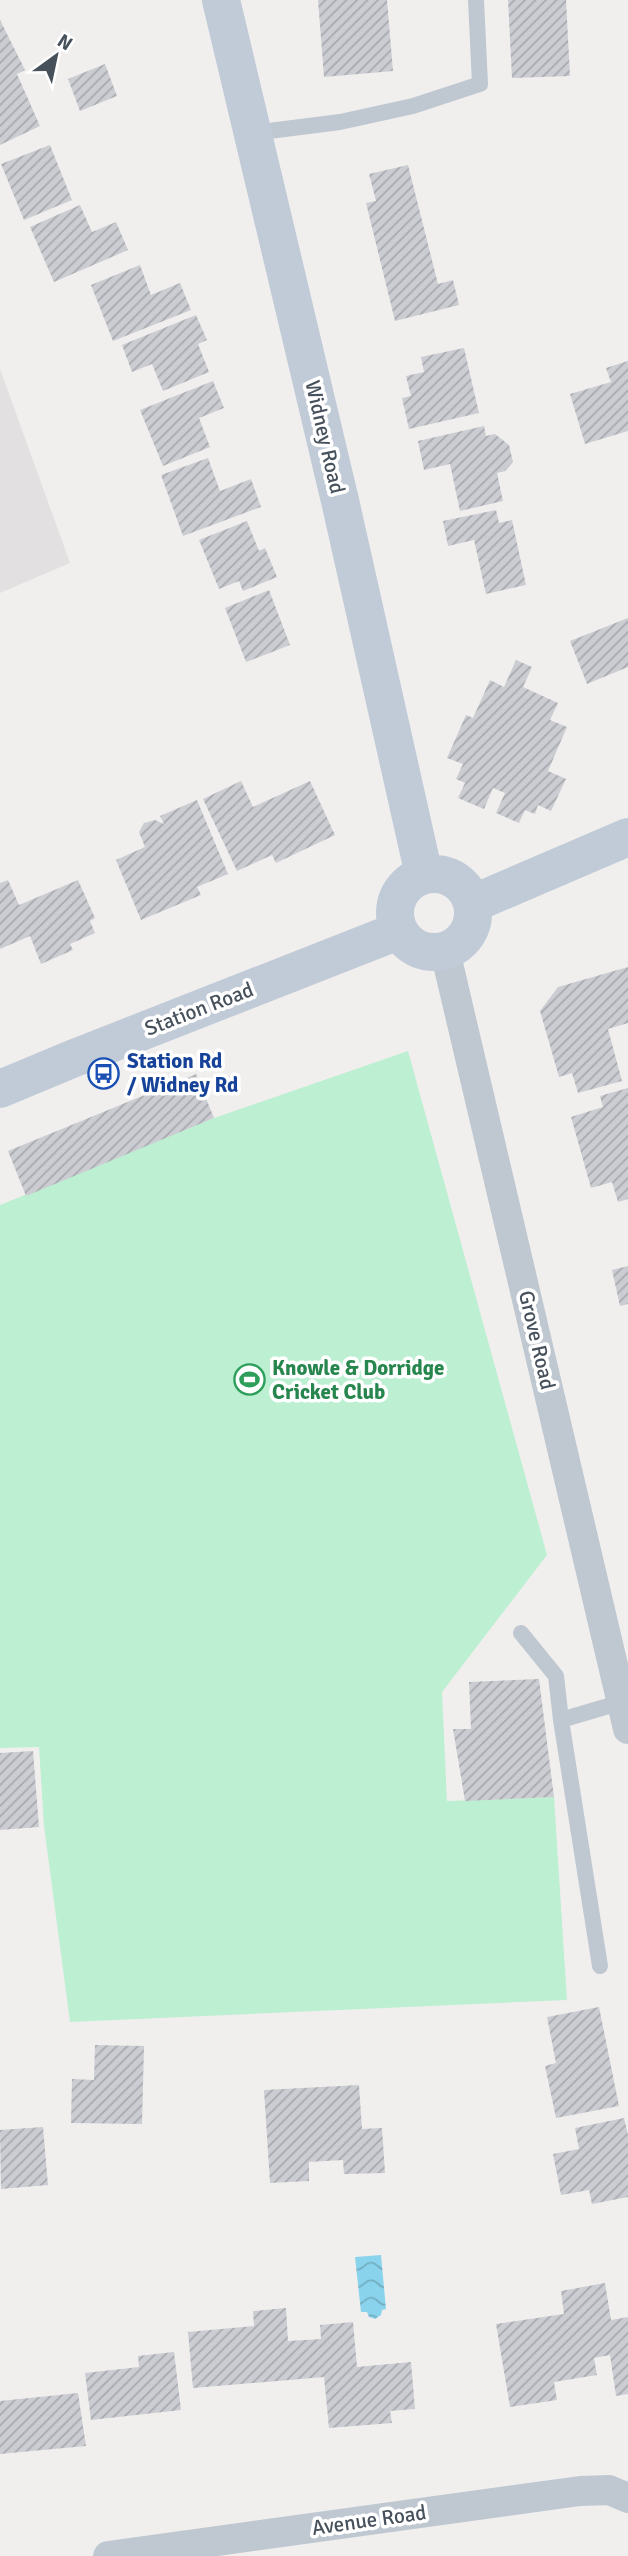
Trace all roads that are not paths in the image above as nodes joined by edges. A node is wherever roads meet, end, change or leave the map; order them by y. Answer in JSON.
{"nodes":[{"id":1,"x":221,"y":0,"type":"edge"},
{"id":2,"x":476,"y":0,"type":"edge"},
{"id":3,"x":253,"y":134,"type":"junction"},
{"id":4,"x":628,"y":838,"type":"edge"},
{"id":5,"x":424,"y":875,"type":"junction"},
{"id":6,"x":472,"y":904,"type":"junction"},
{"id":7,"x":398,"y":931,"type":"junction"},
{"id":8,"x":446,"y":951,"type":"junction"},
{"id":9,"x":0,"y":1089,"type":"edge"},
{"id":10,"x":521,"y":1633,"type":"dead end"},
{"id":11,"x":625,"y":1716,"type":"edge"},
{"id":12,"x":561,"y":1720,"type":"junction"},
{"id":13,"x":600,"y":1966,"type":"dead end"},
{"id":14,"x":628,"y":2498,"type":"edge"},
{"id":15,"x":108,"y":2556,"type":"edge"}],
"edges":[{"from":1,"to":3,"type":"street","name":"Widney Road"},
{"from":2,"to":3,"type":"lane"},
{"from":3,"to":5,"type":"street","name":"Widney Road"},
{"from":4,"to":6,"type":"street"},
{"from":5,"to":6,"type":"street"},
{"from":5,"to":7,"type":"street"},
{"from":6,"to":8,"type":"street"},
{"from":7,"to":8,"type":"street"},
{"from":7,"to":9,"type":"street","name":"Station Road"},
{"from":8,"to":11,"type":"street","name":"Grove Road"},
{"from":10,"to":12,"type":"lane"},
{"from":11,"to":12,"type":"lane"},
{"from":12,"to":13,"type":"lane"},
{"from":14,"to":15,"type":"street","name":"Avenue Road"}]}
